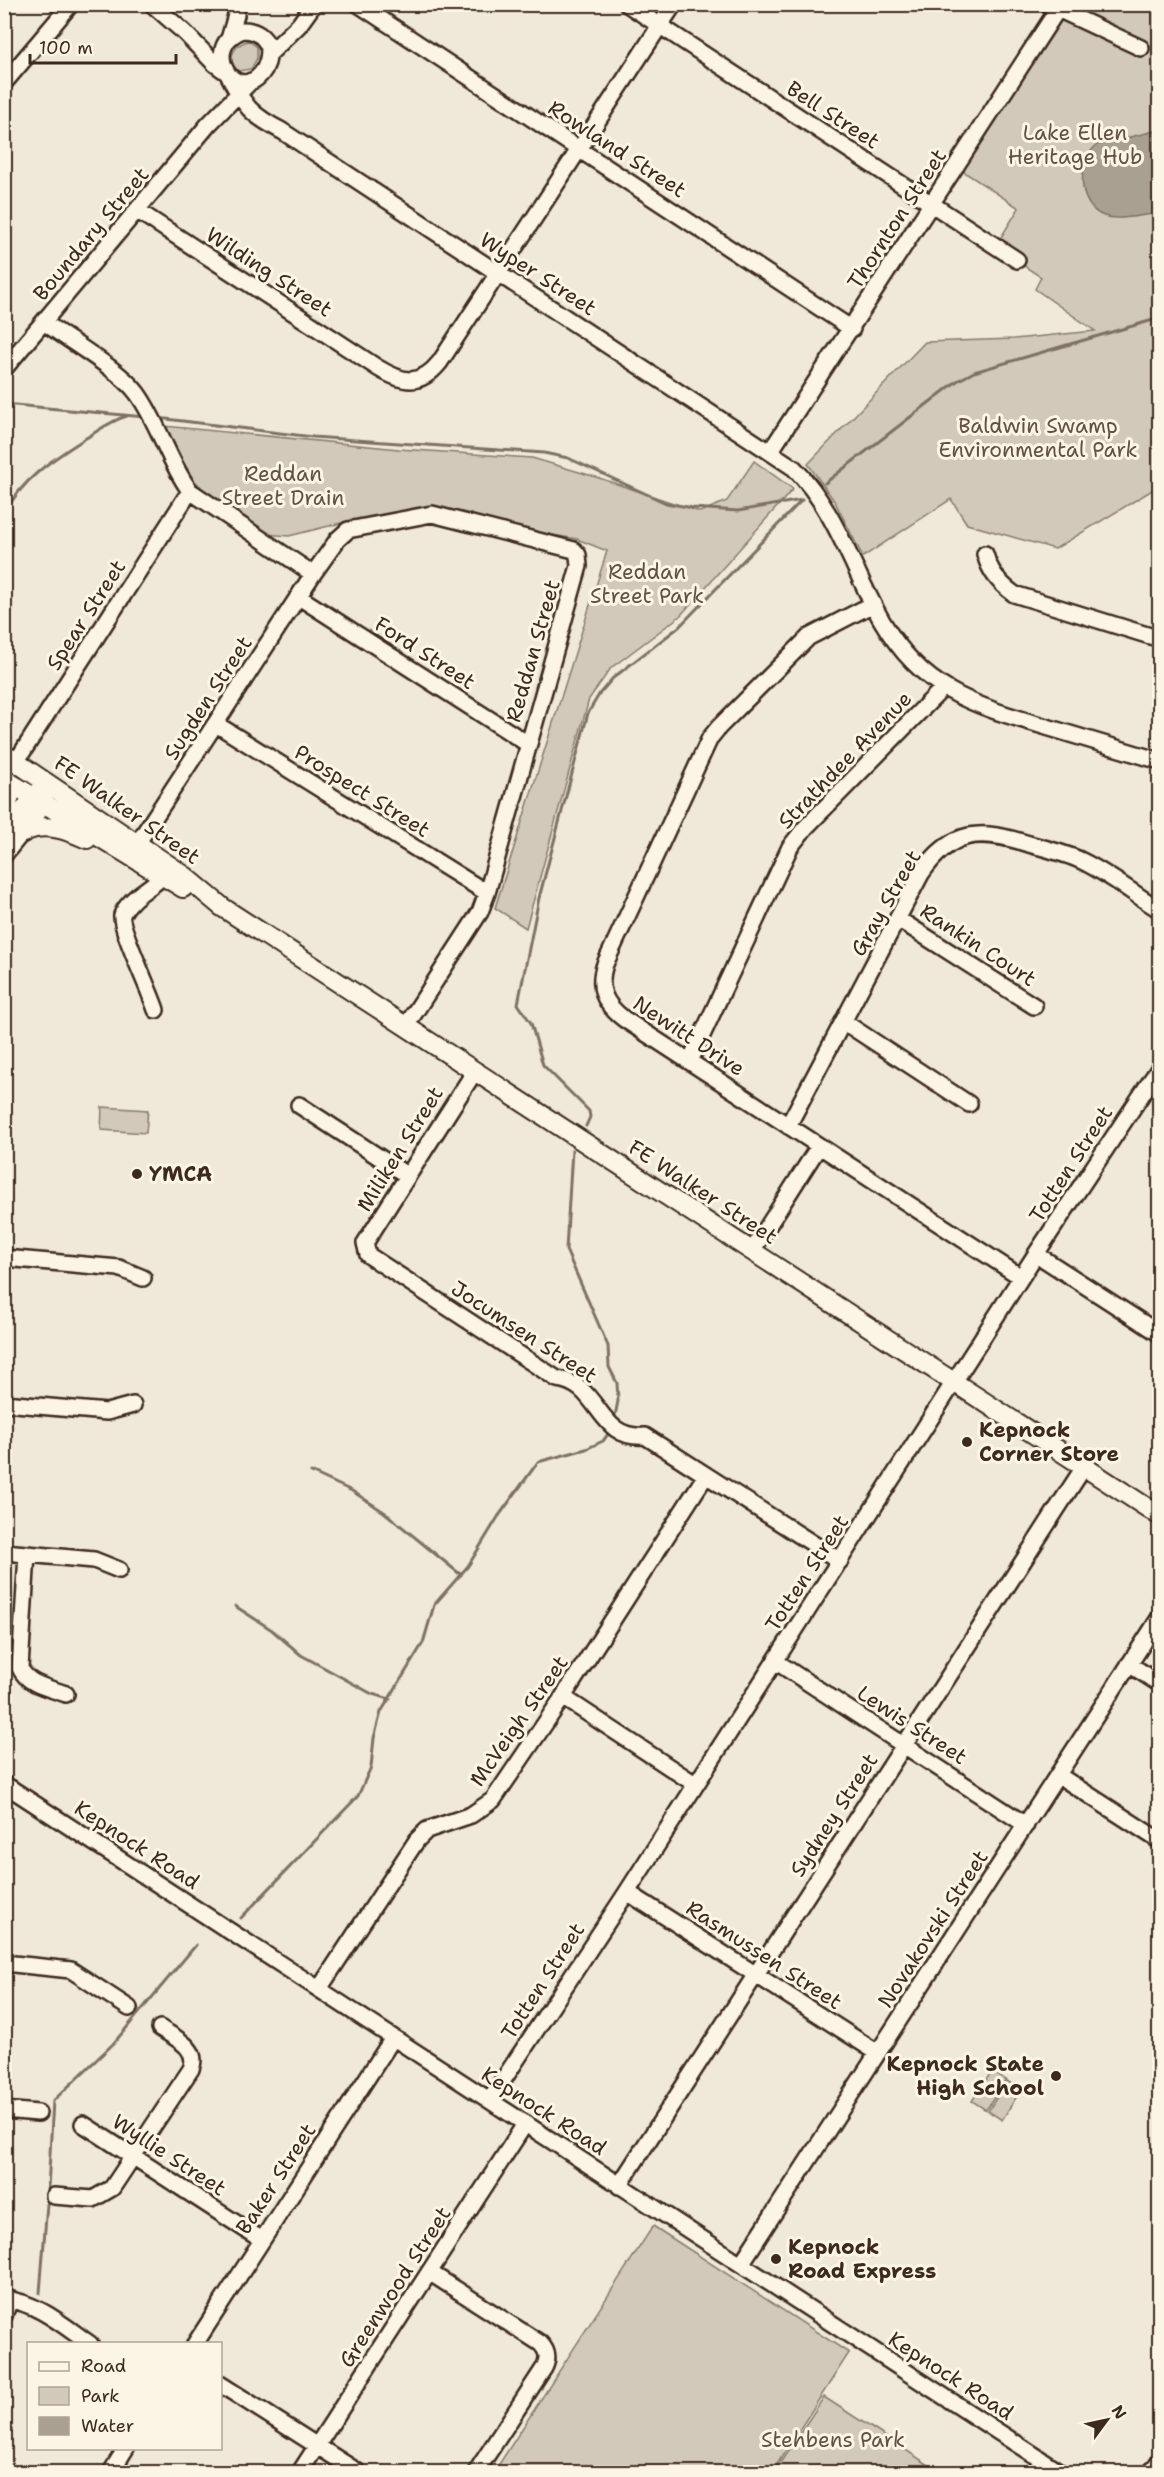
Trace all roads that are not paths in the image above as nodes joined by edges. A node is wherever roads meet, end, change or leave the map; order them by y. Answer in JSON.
{"nodes":[{"id":1,"x":71,"y":4,"type":"edge"},
{"id":2,"x":152,"y":4,"type":"edge"},
{"id":3,"x":236,"y":4,"type":"edge"},
{"id":4,"x":243,"y":4,"type":"edge"},
{"id":5,"x":358,"y":4,"type":"edge"},
{"id":6,"x":627,"y":4,"type":"edge"},
{"id":7,"x":674,"y":4,"type":"edge"},
{"id":8,"x":312,"y":7,"type":"edge"},
{"id":9,"x":1053,"y":7,"type":"edge"},
{"id":10,"x":660,"y":26,"type":"junction"},
{"id":11,"x":185,"y":33,"type":"junction"},
{"id":12,"x":259,"y":35,"type":"junction"},
{"id":13,"x":228,"y":41,"type":"junction"},
{"id":14,"x":1142,"y":48,"type":"dead end"},
{"id":15,"x":269,"y":54,"type":"junction"},
{"id":16,"x":228,"y":74,"type":"junction"},
{"id":17,"x":254,"y":80,"type":"junction"},
{"id":18,"x":4,"y":83,"type":"edge"},
{"id":19,"x":239,"y":94,"type":"junction"},
{"id":20,"x":224,"y":110,"type":"junction"},
{"id":21,"x":253,"y":114,"type":"junction"},
{"id":22,"x":208,"y":125,"type":"junction"},
{"id":23,"x":282,"y":131,"type":"junction"},
{"id":24,"x":580,"y":149,"type":"junction"},
{"id":25,"x":931,"y":204,"type":"junction"},
{"id":26,"x":138,"y":211,"type":"junction"},
{"id":27,"x":1017,"y":260,"type":"dead end"},
{"id":28,"x":499,"y":273,"type":"junction"},
{"id":29,"x":44,"y":322,"type":"junction"},
{"id":30,"x":852,"y":329,"type":"junction"},
{"id":31,"x":6,"y":364,"type":"edge"},
{"id":32,"x":770,"y":452,"type":"junction"},
{"id":33,"x":190,"y":491,"type":"junction"},
{"id":34,"x":986,"y":554,"type":"dead end"},
{"id":35,"x":313,"y":574,"type":"junction"},
{"id":36,"x":299,"y":597,"type":"junction"},
{"id":37,"x":873,"y":604,"type":"junction"},
{"id":38,"x":1160,"y":639,"type":"edge"},
{"id":39,"x":944,"y":687,"type":"junction"},
{"id":40,"x":216,"y":724,"type":"junction"},
{"id":41,"x":528,"y":744,"type":"junction"},
{"id":42,"x":10,"y":758,"type":"edge"},
{"id":43,"x":1160,"y":761,"type":"edge"},
{"id":44,"x":4,"y":779,"type":"edge"},
{"id":45,"x":49,"y":783,"type":"junction"},
{"id":46,"x":38,"y":800,"type":"junction"},
{"id":47,"x":4,"y":829,"type":"edge"},
{"id":48,"x":23,"y":833,"type":"junction"},
{"id":49,"x":4,"y":838,"type":"edge"},
{"id":50,"x":137,"y":844,"type":"junction"},
{"id":51,"x":4,"y":855,"type":"edge"},
{"id":52,"x":141,"y":863,"type":"junction"},
{"id":53,"x":167,"y":871,"type":"junction"},
{"id":54,"x":487,"y":893,"type":"junction"},
{"id":55,"x":1160,"y":910,"type":"edge"},
{"id":56,"x":898,"y":920,"type":"junction"},
{"id":57,"x":1034,"y":1006,"type":"dead end"},
{"id":58,"x":156,"y":1010,"type":"dead end"},
{"id":59,"x":844,"y":1022,"type":"junction"},
{"id":60,"x":406,"y":1026,"type":"junction"},
{"id":61,"x":690,"y":1061,"type":"junction"},
{"id":62,"x":1160,"y":1067,"type":"edge"},
{"id":63,"x":475,"y":1071,"type":"junction"},
{"id":64,"x":969,"y":1104,"type":"dead end"},
{"id":65,"x":299,"y":1105,"type":"dead end"},
{"id":66,"x":788,"y":1126,"type":"junction"},
{"id":67,"x":819,"y":1146,"type":"junction"},
{"id":68,"x":408,"y":1176,"type":"junction"},
{"id":69,"x":366,"y":1251,"type":"joint"},
{"id":70,"x":752,"y":1251,"type":"junction"},
{"id":71,"x":1036,"y":1254,"type":"junction"},
{"id":72,"x":4,"y":1258,"type":"edge"},
{"id":73,"x":1021,"y":1277,"type":"junction"},
{"id":74,"x":143,"y":1278,"type":"dead end"},
{"id":75,"x":1160,"y":1334,"type":"edge"},
{"id":76,"x":954,"y":1383,"type":"junction"},
{"id":77,"x":4,"y":1403,"type":"edge"},
{"id":78,"x":133,"y":1405,"type":"dead end"},
{"id":79,"x":1084,"y":1467,"type":"junction"},
{"id":80,"x":706,"y":1475,"type":"junction"},
{"id":81,"x":1160,"y":1516,"type":"edge"},
{"id":82,"x":4,"y":1552,"type":"edge"},
{"id":83,"x":27,"y":1554,"type":"junction"},
{"id":84,"x":840,"y":1561,"type":"junction"},
{"id":85,"x":118,"y":1570,"type":"dead end"},
{"id":86,"x":1160,"y":1617,"type":"edge"},
{"id":87,"x":776,"y":1661,"type":"junction"},
{"id":88,"x":1129,"y":1665,"type":"junction"},
{"id":89,"x":1160,"y":1684,"type":"edge"},
{"id":90,"x":66,"y":1694,"type":"dead end"},
{"id":91,"x":563,"y":1697,"type":"junction"},
{"id":92,"x":904,"y":1745,"type":"junction"},
{"id":93,"x":1058,"y":1775,"type":"junction"},
{"id":94,"x":4,"y":1784,"type":"edge"},
{"id":95,"x":695,"y":1784,"type":"junction"},
{"id":96,"x":1026,"y":1825,"type":"junction"},
{"id":97,"x":1160,"y":1841,"type":"edge"},
{"id":98,"x":627,"y":1892,"type":"junction"},
{"id":99,"x":4,"y":1963,"type":"edge"},
{"id":100,"x":755,"y":1974,"type":"junction"},
{"id":101,"x":319,"y":1989,"type":"junction"},
{"id":102,"x":129,"y":2007,"type":"dead end"},
{"id":103,"x":160,"y":2028,"type":"dead end"},
{"id":104,"x":393,"y":2038,"type":"junction"},
{"id":105,"x":878,"y":2053,"type":"junction"},
{"id":106,"x":490,"y":2100,"type":"junction"},
{"id":107,"x":4,"y":2110,"type":"edge"},
{"id":108,"x":38,"y":2113,"type":"dead end"},
{"id":109,"x":83,"y":2124,"type":"dead end"},
{"id":110,"x":525,"y":2124,"type":"junction"},
{"id":111,"x":134,"y":2158,"type":"junction"},
{"id":112,"x":619,"y":2186,"type":"junction"},
{"id":113,"x":54,"y":2196,"type":"dead end"},
{"id":114,"x":262,"y":2240,"type":"junction"},
{"id":115,"x":741,"y":2264,"type":"junction"},
{"id":116,"x":429,"y":2272,"type":"junction"},
{"id":117,"x":7,"y":2299,"type":"edge"},
{"id":118,"x":4,"y":2316,"type":"edge"},
{"id":119,"x":88,"y":2342,"type":"edge"},
{"id":120,"x":196,"y":2342,"type":"edge"},
{"id":121,"x":222,"y":2385,"type":"edge"},
{"id":122,"x":317,"y":2446,"type":"junction"},
{"id":123,"x":125,"y":2450,"type":"edge"},
{"id":124,"x":1160,"y":2460,"type":"edge"},
{"id":125,"x":111,"y":2472,"type":"edge"},
{"id":126,"x":300,"y":2472,"type":"edge"},
{"id":127,"x":358,"y":2472,"type":"edge"},
{"id":128,"x":476,"y":2472,"type":"edge"},
{"id":129,"x":1060,"y":2472,"type":"edge"},
{"id":130,"x":1151,"y":2472,"type":"edge"}],
"edges":[{"from":1,"to":18,"type":"street"},
{"from":2,"to":11,"type":"street"},
{"from":3,"to":13,"type":"street"},
{"from":4,"to":12,"type":"street"},
{"from":5,"to":24,"type":"street","name":"Rowland Street"},
{"from":6,"to":10,"type":"street","name":"Bell Street"},
{"from":7,"to":10,"type":"street","name":"Wilding Street"},
{"from":8,"to":12,"type":"street"},
{"from":8,"to":15,"type":"street"},
{"from":9,"to":14,"type":"street"},
{"from":9,"to":25,"type":"street","name":"Thornton Street"},
{"from":10,"to":24,"type":"street","name":"Wilding Street"},
{"from":10,"to":25,"type":"street","name":"Bell Street"},
{"from":11,"to":13,"type":"street"},
{"from":11,"to":16,"type":"street"},
{"from":12,"to":13,"type":"street"},
{"from":12,"to":15,"type":"street"},
{"from":13,"to":16,"type":"street"},
{"from":15,"to":17,"type":"street"},
{"from":16,"to":17,"type":"street"},
{"from":16,"to":19,"type":"street","name":"Wyper Street"},
{"from":16,"to":22,"type":"street","name":"Boundary Street"},
{"from":17,"to":19,"type":"street","name":"Boundary Street"},
{"from":17,"to":23,"type":"street","name":"Wyper Street"},
{"from":19,"to":20,"type":"street","name":"Boundary Street"},
{"from":19,"to":21,"type":"street","name":"Wyper Street"},
{"from":20,"to":21,"type":"street"},
{"from":20,"to":22,"type":"street","name":"Boundary Street"},
{"from":21,"to":23,"type":"street","name":"Wyper Street"},
{"from":22,"to":26,"type":"street","name":"Boundary Street"},
{"from":23,"to":28,"type":"street","name":"Wyper Street"},
{"from":24,"to":28,"type":"street","name":"Wilding Street"},
{"from":24,"to":30,"type":"street","name":"Rowland Street"},
{"from":25,"to":27,"type":"street","name":"Bell Street"},
{"from":25,"to":30,"type":"street","name":"Thornton Street"},
{"from":26,"to":28,"type":"street","name":"Wilding Street"},
{"from":26,"to":29,"type":"street","name":"Boundary Street"},
{"from":28,"to":32,"type":"street","name":"Wyper Street"},
{"from":29,"to":31,"type":"street","name":"Boundary Street"},
{"from":29,"to":33,"type":"street"},
{"from":30,"to":32,"type":"street","name":"Thornton Street"},
{"from":32,"to":37,"type":"street","name":"Wyper Street"},
{"from":33,"to":35,"type":"street"},
{"from":33,"to":42,"type":"street","name":"Spear Street"},
{"from":34,"to":38,"type":"street"},
{"from":35,"to":36,"type":"street","name":"Sugden Street"},
{"from":35,"to":41,"type":"street","name":"Reddan Street"},
{"from":36,"to":40,"type":"street","name":"Sugden Street"},
{"from":36,"to":41,"type":"street","name":"Ford Street"},
{"from":37,"to":39,"type":"street","name":"Wyper Street"},
{"from":37,"to":61,"type":"street","name":"Newitt Drive"},
{"from":39,"to":43,"type":"street","name":"Wyper Street"},
{"from":39,"to":61,"type":"street","name":"Strathdee Avenue"},
{"from":40,"to":50,"type":"street","name":"Sugden Street"},
{"from":40,"to":54,"type":"street","name":"Prospect Street"},
{"from":41,"to":54,"type":"street","name":"Reddan Street"},
{"from":42,"to":45,"type":"main road","name":"FE Walker Street"},
{"from":44,"to":46,"type":"main road","name":"FE Walker Street"},
{"from":44,"to":47,"type":"street"},
{"from":45,"to":46,"type":"street"},
{"from":45,"to":50,"type":"main road","name":"FE Walker Street"},
{"from":46,"to":48,"type":"street"},
{"from":46,"to":49,"type":"street"},
{"from":46,"to":52,"type":"main road","name":"FE Walker Street"},
{"from":48,"to":51,"type":"street"},
{"from":48,"to":52,"type":"main road"},
{"from":50,"to":53,"type":"main road","name":"FE Walker Street"},
{"from":52,"to":53,"type":"main road","name":"FE Walker Street"},
{"from":53,"to":58,"type":"street"},
{"from":53,"to":60,"type":"main road","name":"FE Walker Street"},
{"from":54,"to":60,"type":"street","name":"Reddan Street"},
{"from":55,"to":56,"type":"street","name":"Gray Street"},
{"from":56,"to":57,"type":"street","name":"Rankin Court"},
{"from":56,"to":59,"type":"street","name":"Gray Street"},
{"from":59,"to":64,"type":"street"},
{"from":59,"to":66,"type":"street","name":"Gray Street"},
{"from":60,"to":63,"type":"main road","name":"FE Walker Street"},
{"from":61,"to":66,"type":"street","name":"Newitt Drive"},
{"from":62,"to":71,"type":"street","name":"Totten Street"},
{"from":63,"to":68,"type":"street","name":"Miliken Street"},
{"from":63,"to":70,"type":"main road","name":"FE Walker Street"},
{"from":65,"to":68,"type":"street"},
{"from":66,"to":67,"type":"street","name":"Newitt Drive"},
{"from":67,"to":70,"type":"street"},
{"from":67,"to":73,"type":"street","name":"Newitt Drive"},
{"from":68,"to":69,"type":"street","name":"Miliken Street"},
{"from":69,"to":80,"type":"street","name":"Jocumsen Street"},
{"from":70,"to":76,"type":"main road","name":"FE Walker Street"},
{"from":71,"to":73,"type":"street","name":"Totten Street"},
{"from":71,"to":75,"type":"street"},
{"from":72,"to":74,"type":"street"},
{"from":73,"to":76,"type":"street","name":"Totten Street"},
{"from":76,"to":79,"type":"main road","name":"FE Walker Street"},
{"from":76,"to":84,"type":"street","name":"Totten Street"},
{"from":77,"to":78,"type":"street"},
{"from":79,"to":81,"type":"main road","name":"FE Walker Street"},
{"from":79,"to":92,"type":"street","name":"Sydney Street"},
{"from":80,"to":84,"type":"street","name":"Jocumsen Street"},
{"from":80,"to":91,"type":"street","name":"McVeigh Street"},
{"from":82,"to":83,"type":"street"},
{"from":83,"to":85,"type":"street"},
{"from":83,"to":90,"type":"street"},
{"from":84,"to":87,"type":"street","name":"Totten Street"},
{"from":86,"to":88,"type":"street","name":"Novakovski Street"},
{"from":87,"to":92,"type":"street","name":"Lewis Street"},
{"from":87,"to":95,"type":"street","name":"Totten Street"},
{"from":88,"to":89,"type":"street"},
{"from":88,"to":93,"type":"street","name":"Novakovski Street"},
{"from":91,"to":95,"type":"street"},
{"from":91,"to":101,"type":"street","name":"McVeigh Street"},
{"from":92,"to":96,"type":"street","name":"Lewis Street"},
{"from":92,"to":100,"type":"street","name":"Sydney Street"},
{"from":93,"to":96,"type":"street","name":"Novakovski Street"},
{"from":93,"to":97,"type":"street"},
{"from":94,"to":101,"type":"street","name":"Kepnock Road"},
{"from":95,"to":98,"type":"street","name":"Totten Street"},
{"from":96,"to":105,"type":"street","name":"Novakovski Street"},
{"from":98,"to":100,"type":"street","name":"Rasmussen Street"},
{"from":98,"to":106,"type":"street","name":"Totten Street"},
{"from":99,"to":102,"type":"street"},
{"from":100,"to":105,"type":"street","name":"Rasmussen Street"},
{"from":100,"to":112,"type":"street","name":"Sydney Street"},
{"from":101,"to":104,"type":"street","name":"Kepnock Road"},
{"from":103,"to":111,"type":"street"},
{"from":104,"to":106,"type":"street","name":"Kepnock Road"},
{"from":104,"to":114,"type":"street","name":"Baker Street"},
{"from":105,"to":115,"type":"street","name":"Novakovski Street"},
{"from":106,"to":110,"type":"street","name":"Kepnock Road"},
{"from":107,"to":108,"type":"street"},
{"from":109,"to":111,"type":"street","name":"Wyllie Street"},
{"from":110,"to":112,"type":"street","name":"Kepnock Road"},
{"from":110,"to":116,"type":"street","name":"Greenwood Street"},
{"from":111,"to":113,"type":"street"},
{"from":111,"to":114,"type":"street","name":"Wyllie Street"},
{"from":112,"to":115,"type":"street","name":"Kepnock Road"},
{"from":114,"to":120,"type":"street","name":"Baker Street"},
{"from":115,"to":129,"type":"street","name":"Kepnock Road"},
{"from":116,"to":122,"type":"street","name":"Greenwood Street"},
{"from":116,"to":128,"type":"street"},
{"from":117,"to":118,"type":"street"},
{"from":117,"to":119,"type":"street"},
{"from":121,"to":122,"type":"street"},
{"from":122,"to":126,"type":"street","name":"Greenwood Street"},
{"from":122,"to":127,"type":"street"},
{"from":123,"to":125,"type":"street"},
{"from":124,"to":130,"type":"street"}]}
